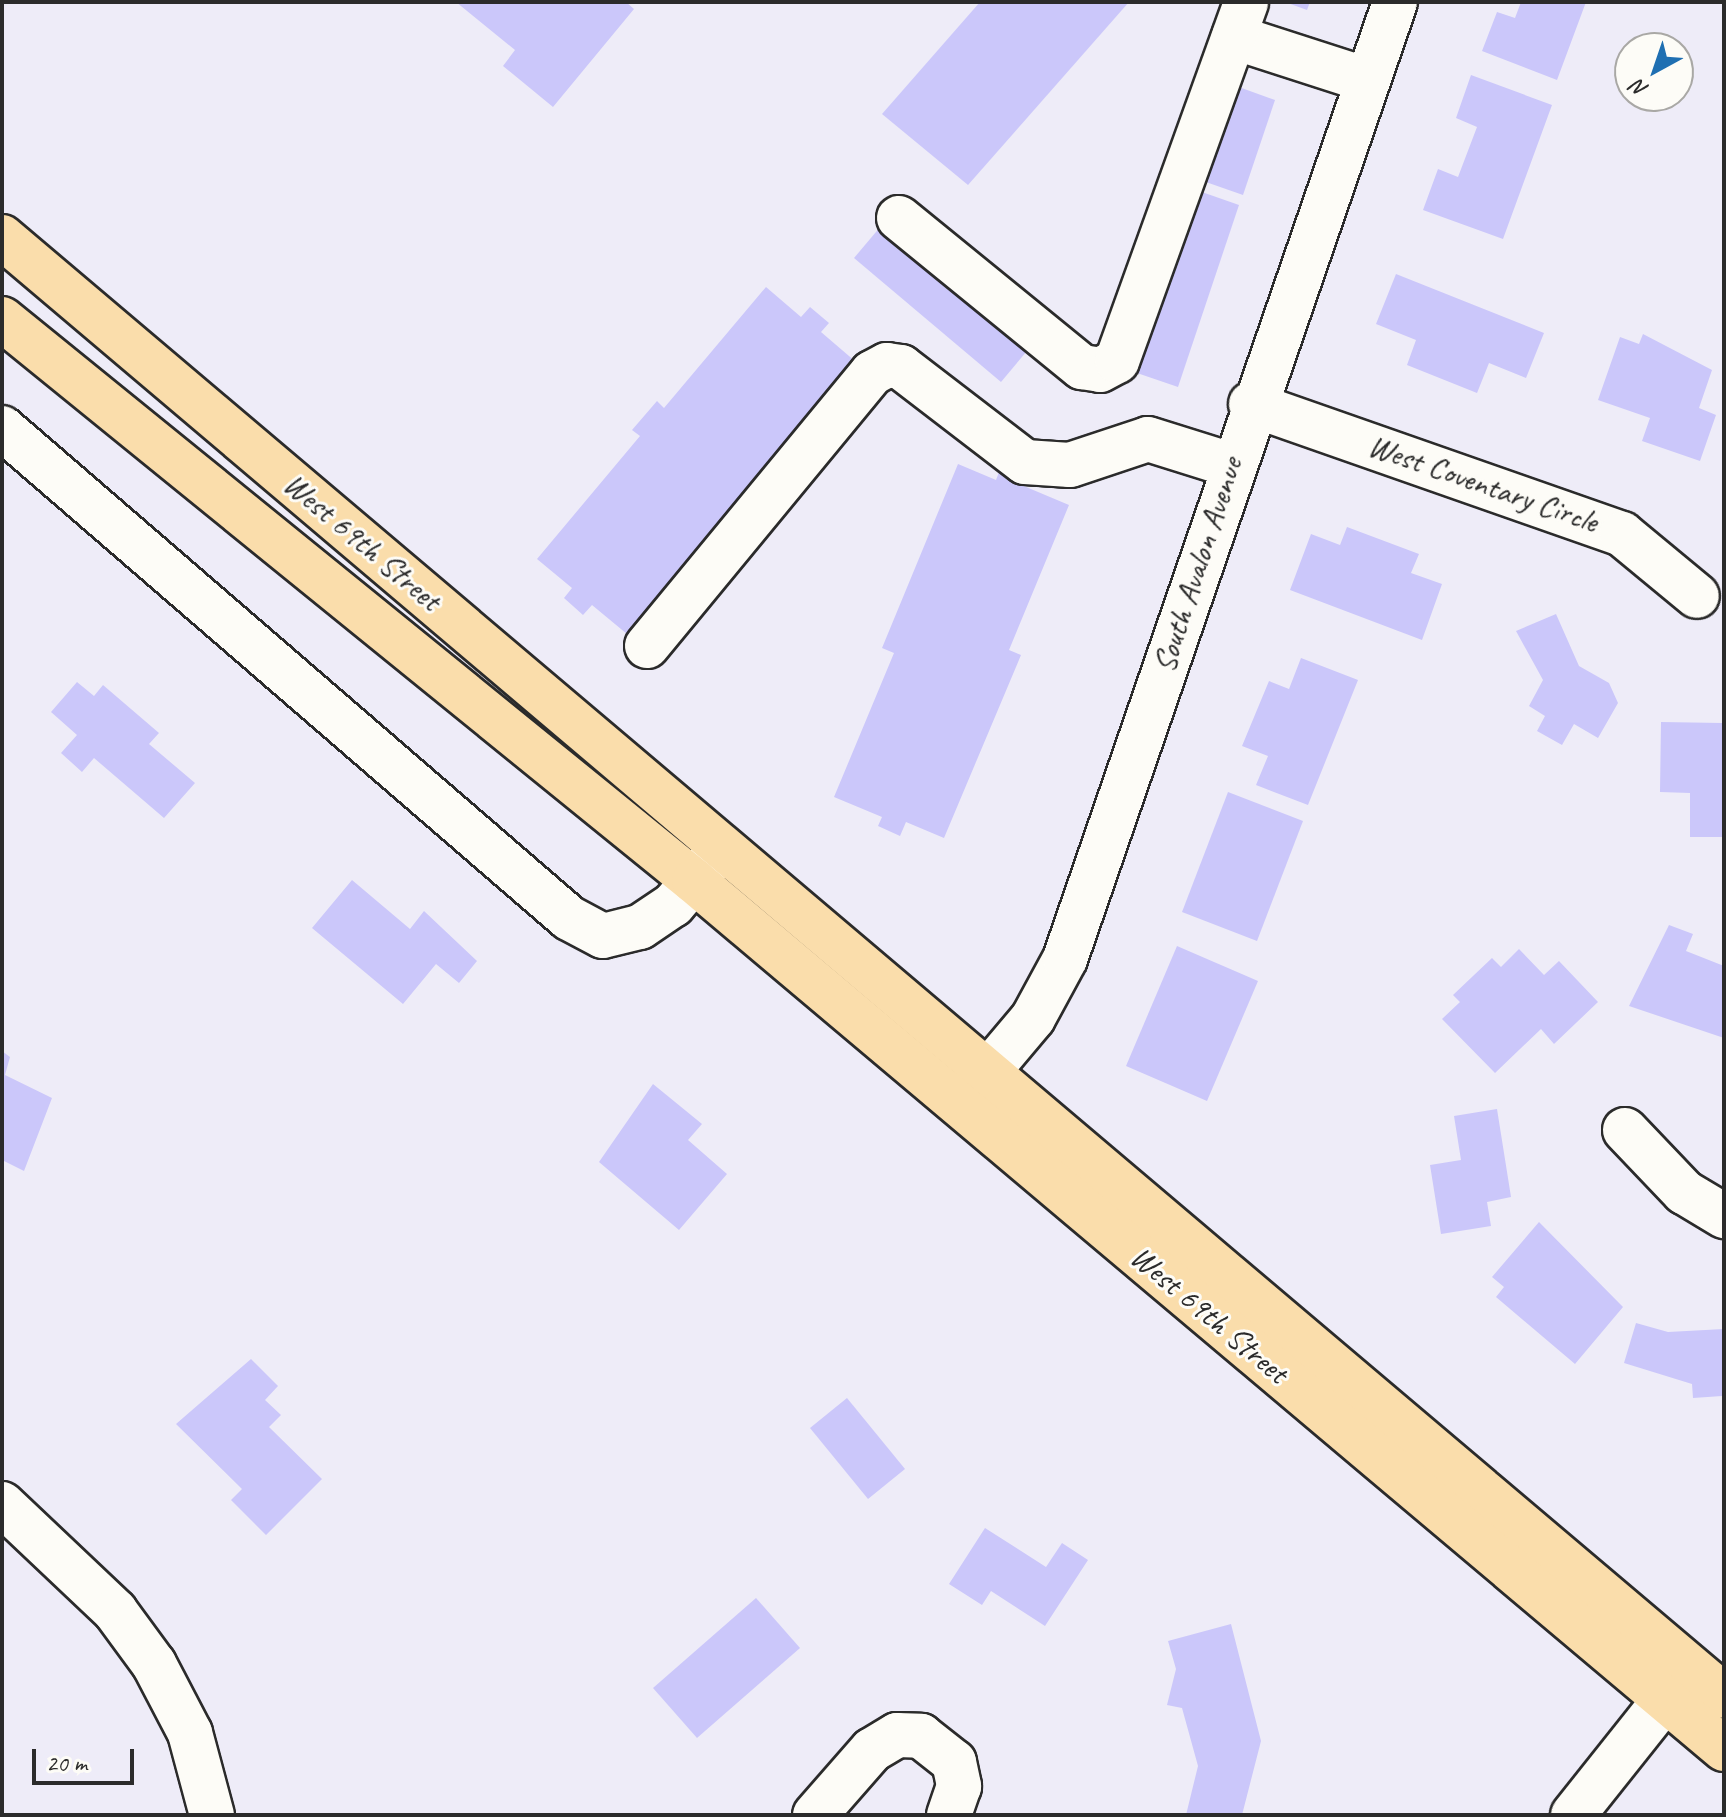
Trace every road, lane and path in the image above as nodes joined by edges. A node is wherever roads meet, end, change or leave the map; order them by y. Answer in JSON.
{"nodes":[{"id":1,"x":1395,"y":2,"type":"edge"},
{"id":2,"x":1240,"y":19,"type":"edge"},
{"id":3,"x":1367,"y":80,"type":"junction"},
{"id":4,"x":899,"y":218,"type":"dead end"},
{"id":5,"x":2,"y":237,"type":"edge"},
{"id":6,"x":2,"y":319,"type":"edge"},
{"id":7,"x":1251,"y":404,"type":"junction"},
{"id":8,"x":2,"y":428,"type":"edge"},
{"id":9,"x":1231,"y":465,"type":"junction"},
{"id":10,"x":1697,"y":596,"type":"dead end"},
{"id":11,"x":647,"y":646,"type":"dead end"},
{"id":12,"x":722,"y":847,"type":"junction"},
{"id":13,"x":694,"y":881,"type":"junction"},
{"id":14,"x":988,"y":1074,"type":"junction"},
{"id":15,"x":959,"y":1105,"type":"junction"},
{"id":16,"x":1625,"y":1130,"type":"dead end"},
{"id":17,"x":1724,"y":1216,"type":"edge"},
{"id":18,"x":2,"y":1504,"type":"edge"},
{"id":19,"x":1678,"y":1683,"type":"junction"},
{"id":20,"x":1724,"y":1696,"type":"edge"},
{"id":21,"x":1724,"y":1749,"type":"edge"},
{"id":22,"x":212,"y":1815,"type":"edge"},
{"id":23,"x":815,"y":1815,"type":"edge"},
{"id":24,"x":949,"y":1815,"type":"edge"},
{"id":25,"x":1573,"y":1815,"type":"edge"}],
"edges":[{"from":1,"to":3,"type":"street","name":"South Avalon Avenue"},
{"from":2,"to":3,"type":"street"},
{"from":2,"to":4,"type":"street"},
{"from":3,"to":7,"type":"street","name":"South Avalon Avenue"},
{"from":5,"to":12,"type":"main road","name":"West 69th Street"},
{"from":6,"to":13,"type":"main road","name":"West 69th Street"},
{"from":7,"to":9,"type":"street","name":"South Avalon Avenue"},
{"from":7,"to":10,"type":"street","name":"West Coventary Circle"},
{"from":8,"to":13,"type":"street"},
{"from":9,"to":11,"type":"street"},
{"from":9,"to":14,"type":"street","name":"South Avalon Avenue"},
{"from":12,"to":13,"type":"street"},
{"from":12,"to":14,"type":"main road","name":"West 69th Street"},
{"from":13,"to":15,"type":"main road","name":"West 69th Street"},
{"from":14,"to":15,"type":"street","name":"South Avalon Avenue"},
{"from":14,"to":19,"type":"main road","name":"West 69th Street"},
{"from":15,"to":19,"type":"main road","name":"West 69th Street"},
{"from":16,"to":17,"type":"street"},
{"from":18,"to":22,"type":"street"},
{"from":19,"to":20,"type":"main road","name":"West 69th Street"},
{"from":19,"to":21,"type":"main road","name":"West 69th Street"},
{"from":19,"to":25,"type":"street"},
{"from":23,"to":24,"type":"street"}]}
